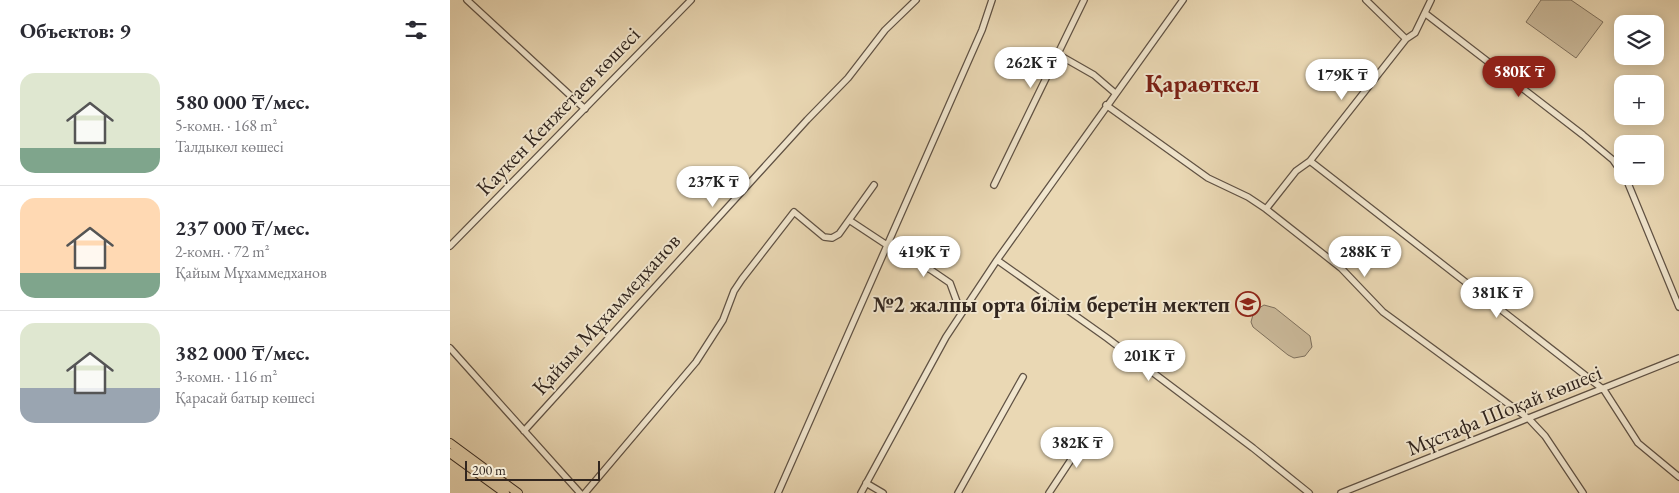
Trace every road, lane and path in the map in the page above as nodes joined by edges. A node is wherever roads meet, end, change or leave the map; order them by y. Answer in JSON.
{"nodes":[{"id":1,"x":467,"y":0,"type":"edge"},
{"id":2,"x":691,"y":0,"type":"edge"},
{"id":3,"x":916,"y":0,"type":"edge"},
{"id":4,"x":992,"y":0,"type":"edge"},
{"id":5,"x":1084,"y":0,"type":"edge"},
{"id":6,"x":1182,"y":0,"type":"edge"},
{"id":7,"x":1366,"y":0,"type":"edge"},
{"id":8,"x":1431,"y":0,"type":"edge"},
{"id":9,"x":1426,"y":14,"type":"junction"},
{"id":10,"x":1406,"y":39,"type":"junction"},
{"id":11,"x":1058,"y":56,"type":"junction"},
{"id":12,"x":1115,"y":93,"type":"junction"},
{"id":13,"x":1106,"y":105,"type":"junction"},
{"id":14,"x":585,"y":109,"type":"junction"},
{"id":15,"x":1310,"y":161,"type":"junction"},
{"id":16,"x":1614,"y":161,"type":"edge"},
{"id":17,"x":874,"y":185,"type":"dead end"},
{"id":18,"x":994,"y":185,"type":"dead end"},
{"id":19,"x":1629,"y":185,"type":"edge"},
{"id":20,"x":1266,"y":209,"type":"junction"},
{"id":21,"x":849,"y":220,"type":"junction"},
{"id":22,"x":886,"y":245,"type":"junction"},
{"id":23,"x":450,"y":246,"type":"edge"},
{"id":24,"x":997,"y":260,"type":"junction"},
{"id":25,"x":1679,"y":307,"type":"edge"},
{"id":26,"x":962,"y":313,"type":"junction"},
{"id":27,"x":450,"y":348,"type":"edge"},
{"id":28,"x":1679,"y":358,"type":"edge"},
{"id":29,"x":1023,"y":377,"type":"dead end"},
{"id":30,"x":1604,"y":390,"type":"junction"},
{"id":31,"x":1529,"y":419,"type":"junction"},
{"id":32,"x":524,"y":430,"type":"junction"},
{"id":33,"x":1088,"y":434,"type":"dead end"},
{"id":34,"x":450,"y":443,"type":"edge"},
{"id":35,"x":450,"y":452,"type":"edge"},
{"id":36,"x":1679,"y":478,"type":"edge"},
{"id":37,"x":866,"y":483,"type":"junction"},
{"id":38,"x":505,"y":493,"type":"edge"},
{"id":39,"x":518,"y":493,"type":"edge"},
{"id":40,"x":580,"y":493,"type":"edge"},
{"id":41,"x":584,"y":493,"type":"edge"},
{"id":42,"x":778,"y":493,"type":"edge"},
{"id":43,"x":862,"y":493,"type":"edge"},
{"id":44,"x":883,"y":493,"type":"edge"},
{"id":45,"x":958,"y":493,"type":"edge"},
{"id":46,"x":1049,"y":493,"type":"edge"},
{"id":47,"x":1309,"y":493,"type":"edge"},
{"id":48,"x":1341,"y":493,"type":"edge"},
{"id":49,"x":1583,"y":493,"type":"edge"}],
"edges":[{"from":1,"to":14,"type":"street"},
{"from":2,"to":14,"type":"street","name":"Каукен Кенжетаев көшесі"},
{"from":3,"to":32,"type":"street","name":"Қайым Мұхаммедханов"},
{"from":4,"to":22,"type":"street"},
{"from":5,"to":11,"type":"street"},
{"from":6,"to":12,"type":"street"},
{"from":7,"to":10,"type":"street"},
{"from":8,"to":9,"type":"street"},
{"from":9,"to":10,"type":"street"},
{"from":9,"to":16,"type":"street"},
{"from":10,"to":15,"type":"street"},
{"from":11,"to":12,"type":"street"},
{"from":11,"to":18,"type":"street"},
{"from":12,"to":13,"type":"street"},
{"from":13,"to":20,"type":"street"},
{"from":13,"to":24,"type":"street"},
{"from":14,"to":23,"type":"street","name":"Каукен Кенжетаев көшесі"},
{"from":15,"to":20,"type":"street"},
{"from":15,"to":30,"type":"street"},
{"from":17,"to":21,"type":"street"},
{"from":19,"to":25,"type":"street"},
{"from":20,"to":31,"type":"street"},
{"from":21,"to":22,"type":"street"},
{"from":21,"to":41,"type":"street"},
{"from":22,"to":26,"type":"street"},
{"from":22,"to":42,"type":"street"},
{"from":24,"to":26,"type":"street"},
{"from":24,"to":47,"type":"street"},
{"from":26,"to":37,"type":"street"},
{"from":27,"to":32,"type":"street"},
{"from":28,"to":30,"type":"street","name":"Мұстафа Шоқай көшесі"},
{"from":29,"to":45,"type":"street"},
{"from":30,"to":31,"type":"street","name":"Мұстафа Шоқай көшесі"},
{"from":30,"to":36,"type":"street"},
{"from":31,"to":48,"type":"street","name":"Мұстафа Шоқай көшесі"},
{"from":31,"to":49,"type":"street"},
{"from":32,"to":40,"type":"street"},
{"from":33,"to":46,"type":"street"},
{"from":34,"to":39,"type":"highway"},
{"from":35,"to":38,"type":"highway"},
{"from":37,"to":43,"type":"street"},
{"from":37,"to":44,"type":"street"}]}
